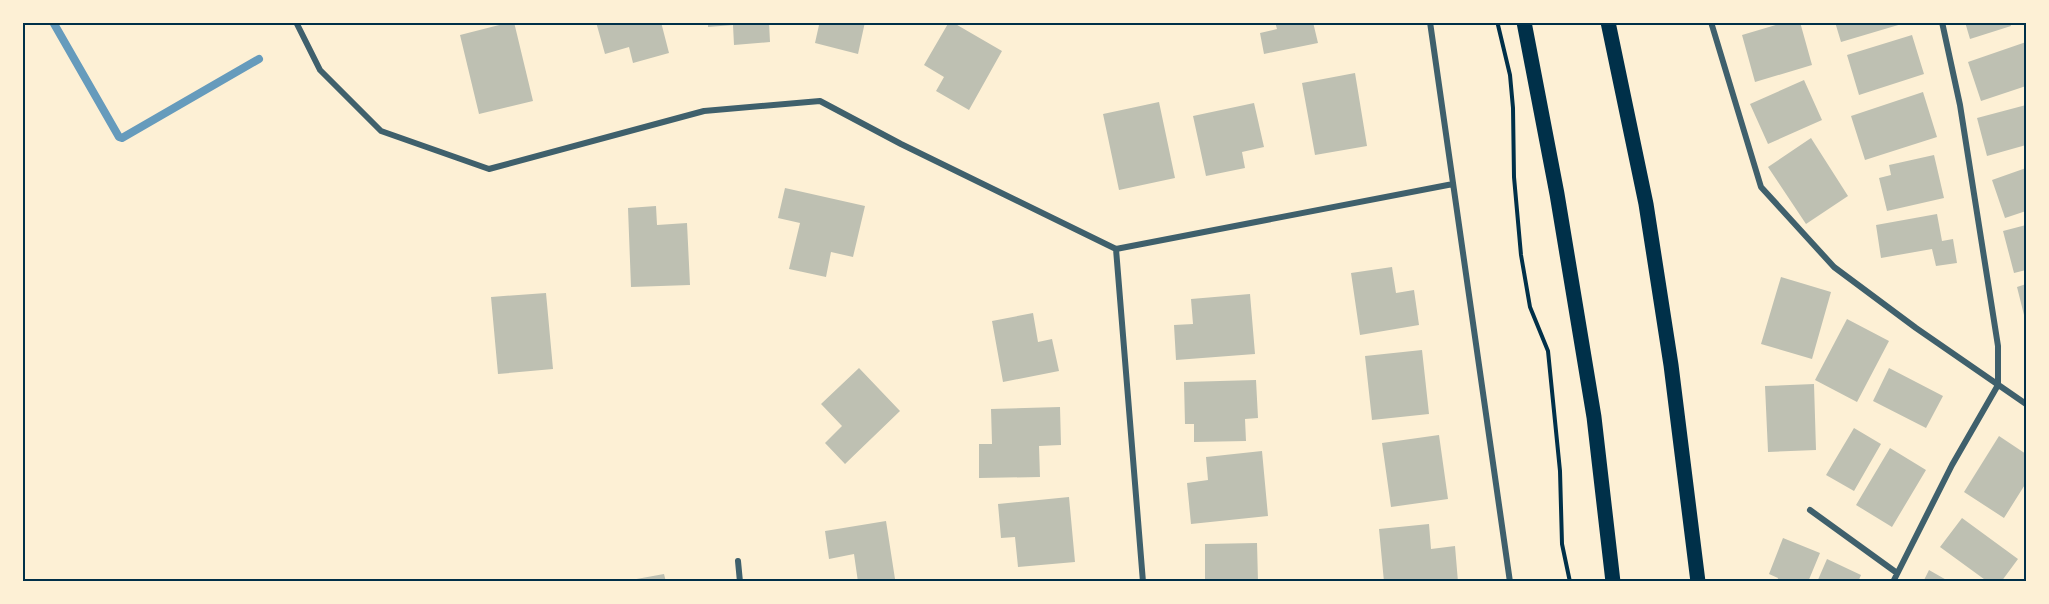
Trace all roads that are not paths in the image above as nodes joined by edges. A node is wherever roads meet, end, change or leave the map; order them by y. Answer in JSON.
{"nodes":[{"id":1,"x":296,"y":22,"type":"edge"},
{"id":2,"x":1430,"y":22,"type":"edge"},
{"id":3,"x":1524,"y":22,"type":"edge"},
{"id":4,"x":1608,"y":22,"type":"edge"},
{"id":5,"x":1711,"y":22,"type":"edge"},
{"id":6,"x":1942,"y":22,"type":"edge"},
{"id":7,"x":1453,"y":184,"type":"junction"},
{"id":8,"x":1116,"y":249,"type":"junction"},
{"id":9,"x":1998,"y":386,"type":"junction"},
{"id":10,"x":2026,"y":404,"type":"edge"},
{"id":11,"x":1810,"y":510,"type":"dead end"},
{"id":12,"x":738,"y":561,"type":"dead end"},
{"id":13,"x":1897,"y":573,"type":"junction"},
{"id":14,"x":740,"y":582,"type":"edge"},
{"id":15,"x":1143,"y":582,"type":"edge"},
{"id":16,"x":1510,"y":582,"type":"edge"},
{"id":17,"x":1613,"y":582,"type":"edge"},
{"id":18,"x":1698,"y":582,"type":"edge"},
{"id":19,"x":1893,"y":582,"type":"edge"}],
"edges":[{"from":1,"to":8,"type":"street"},
{"from":2,"to":7,"type":"street"},
{"from":3,"to":17,"type":"main road"},
{"from":4,"to":18,"type":"main road"},
{"from":5,"to":9,"type":"street"},
{"from":6,"to":9,"type":"street"},
{"from":7,"to":8,"type":"street"},
{"from":7,"to":16,"type":"street"},
{"from":8,"to":15,"type":"street"},
{"from":9,"to":10,"type":"street"},
{"from":9,"to":13,"type":"street"},
{"from":11,"to":13,"type":"street"},
{"from":12,"to":14,"type":"street"},
{"from":13,"to":19,"type":"street"}]}
